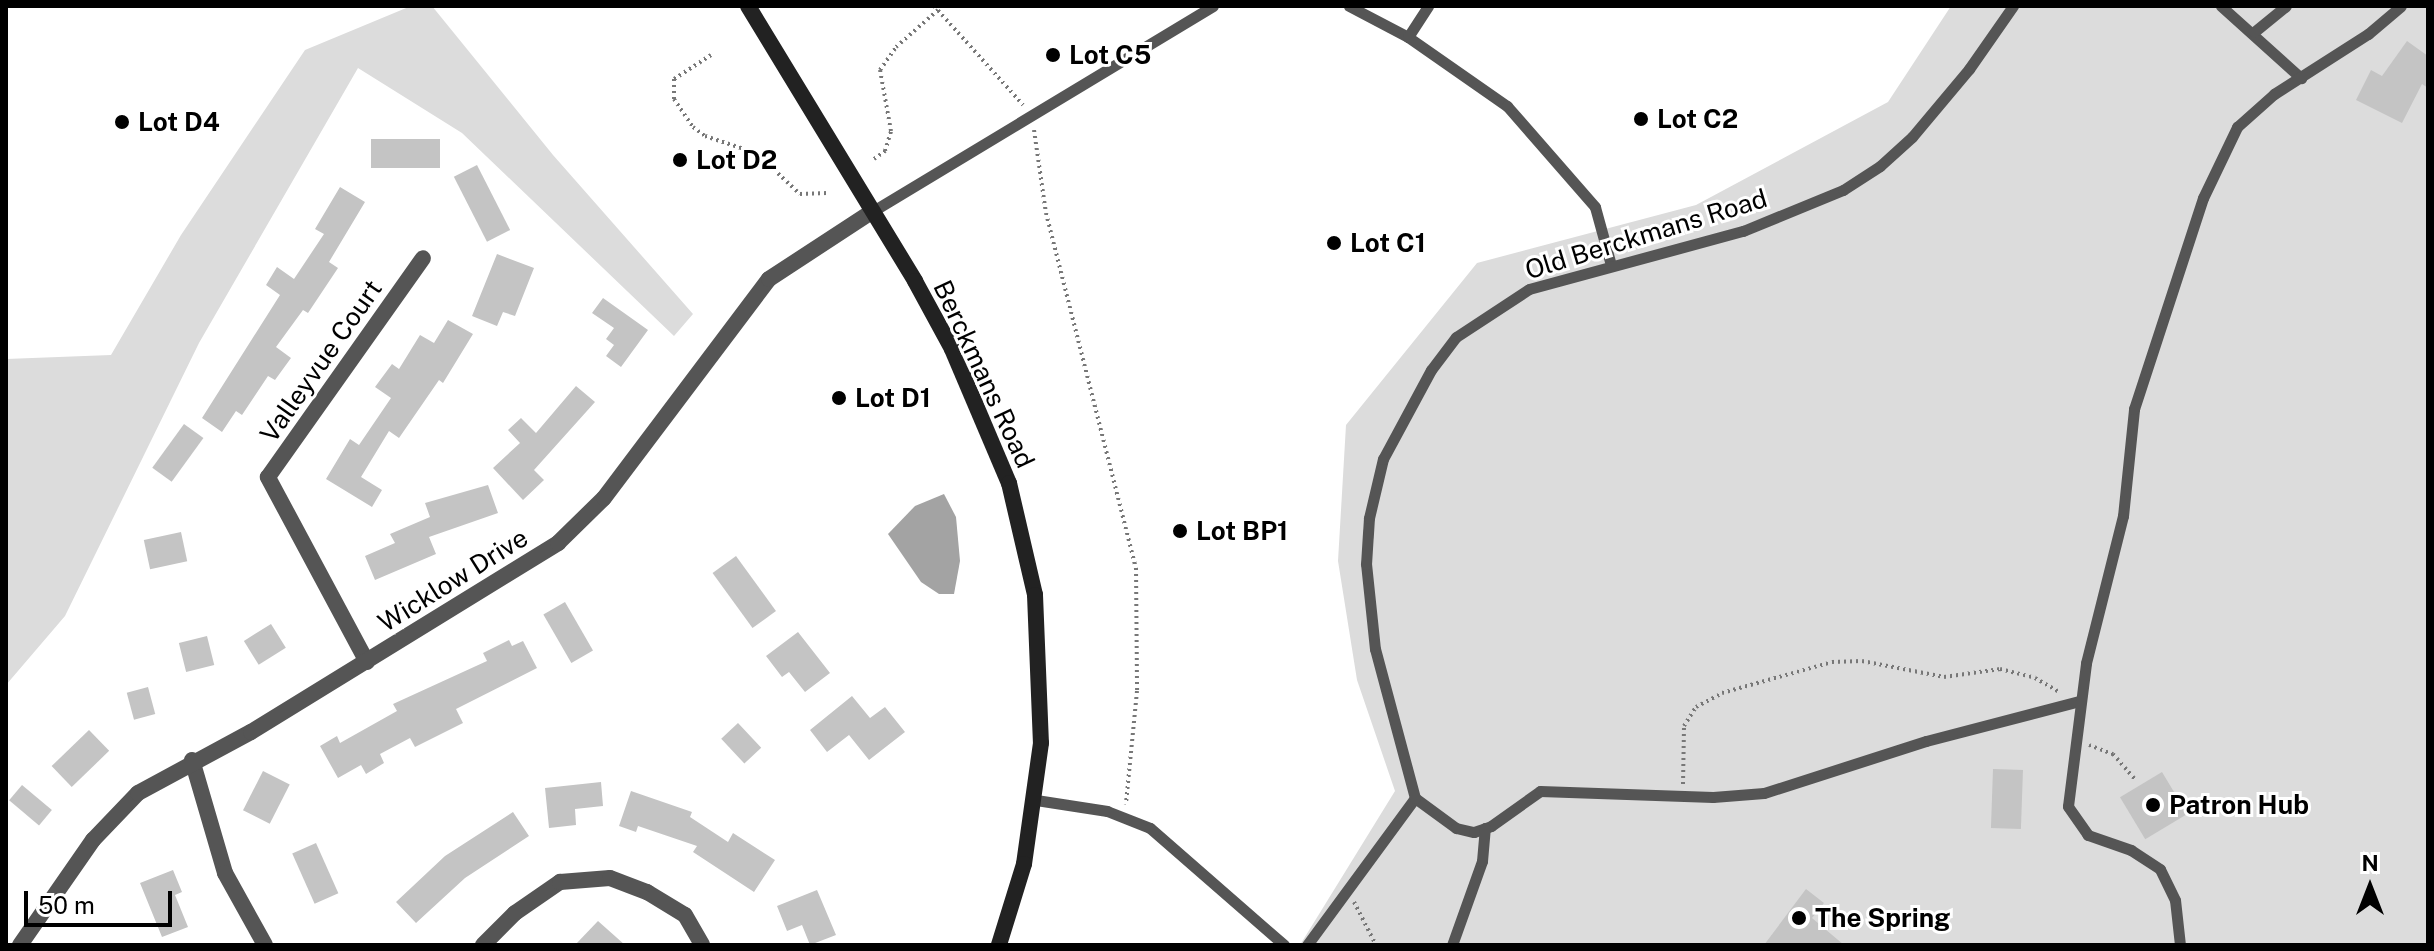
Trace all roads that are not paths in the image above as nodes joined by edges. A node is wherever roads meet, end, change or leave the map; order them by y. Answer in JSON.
{"nodes":[{"id":1,"x":748,"y":6,"type":"edge"},
{"id":2,"x":1213,"y":6,"type":"edge"},
{"id":3,"x":1349,"y":6,"type":"edge"},
{"id":4,"x":1428,"y":6,"type":"edge"},
{"id":5,"x":2013,"y":6,"type":"edge"},
{"id":6,"x":2221,"y":6,"type":"edge"},
{"id":7,"x":2286,"y":6,"type":"edge"},
{"id":8,"x":2401,"y":6,"type":"edge"},
{"id":9,"x":2254,"y":32,"type":"junction"},
{"id":10,"x":1408,"y":37,"type":"junction"},
{"id":11,"x":2301,"y":78,"type":"junction"},
{"id":12,"x":873,"y":211,"type":"junction"},
{"id":13,"x":423,"y":258,"type":"dead end"},
{"id":14,"x":1611,"y":265,"type":"junction"},
{"id":15,"x":367,"y":662,"type":"junction"},
{"id":16,"x":2080,"y":701,"type":"junction"},
{"id":17,"x":192,"y":760,"type":"junction"},
{"id":18,"x":1415,"y":798,"type":"junction"},
{"id":19,"x":1036,"y":800,"type":"junction"},
{"id":20,"x":1485,"y":828,"type":"junction"},
{"id":21,"x":20,"y":945,"type":"edge"},
{"id":22,"x":265,"y":945,"type":"edge"},
{"id":23,"x":483,"y":945,"type":"edge"},
{"id":24,"x":702,"y":945,"type":"edge"},
{"id":25,"x":999,"y":945,"type":"edge"},
{"id":26,"x":1284,"y":945,"type":"edge"},
{"id":27,"x":1307,"y":945,"type":"edge"},
{"id":28,"x":1452,"y":945,"type":"edge"},
{"id":29,"x":2180,"y":945,"type":"edge"}],
"edges":[{"from":1,"to":12,"type":"main road","name":"Berckmans Road"},
{"from":2,"to":12,"type":"lane"},
{"from":3,"to":10,"type":"lane"},
{"from":4,"to":10,"type":"lane"},
{"from":5,"to":14,"type":"lane","name":"Old Berckmans Road"},
{"from":6,"to":9,"type":"lane"},
{"from":7,"to":9,"type":"lane"},
{"from":8,"to":11,"type":"lane"},
{"from":9,"to":11,"type":"lane"},
{"from":10,"to":14,"type":"lane"},
{"from":11,"to":16,"type":"lane"},
{"from":12,"to":15,"type":"street","name":"Wicklow Drive"},
{"from":12,"to":19,"type":"main road","name":"Berckmans Road"},
{"from":13,"to":15,"type":"street","name":"Valleyvue Court"},
{"from":14,"to":18,"type":"lane","name":"Old Berckmans Road"},
{"from":15,"to":17,"type":"street","name":"Wicklow Drive"},
{"from":16,"to":20,"type":"lane"},
{"from":16,"to":29,"type":"lane"},
{"from":17,"to":21,"type":"street","name":"Wicklow Drive"},
{"from":17,"to":22,"type":"street"},
{"from":18,"to":20,"type":"lane"},
{"from":18,"to":27,"type":"lane"},
{"from":19,"to":25,"type":"main road","name":"Berckmans Road"},
{"from":19,"to":26,"type":"lane"},
{"from":20,"to":28,"type":"lane"},
{"from":23,"to":24,"type":"street"}]}
